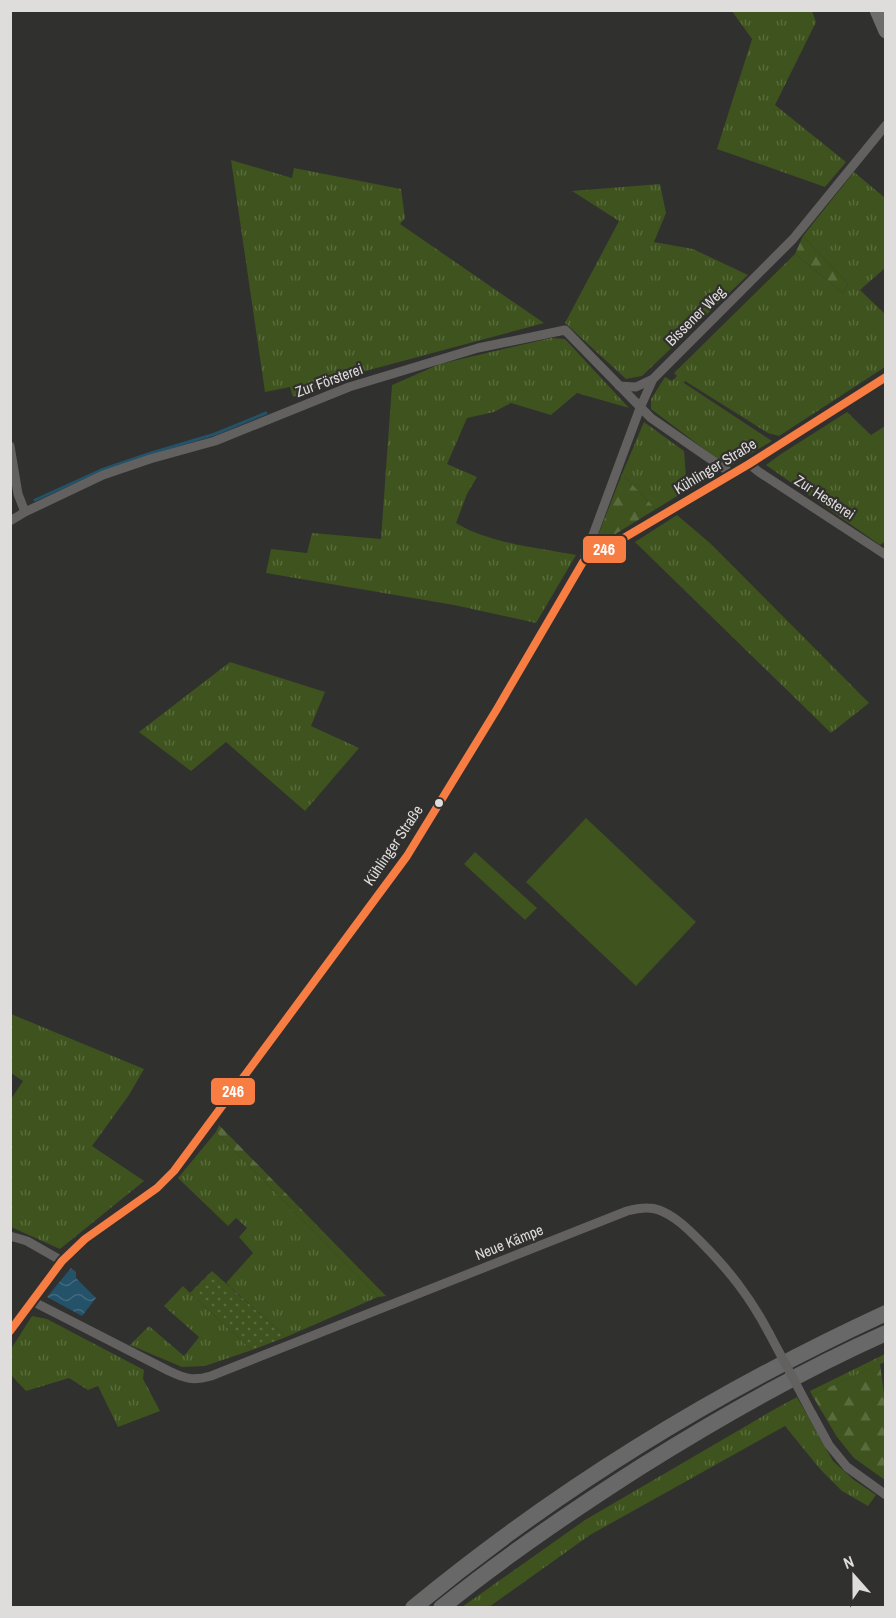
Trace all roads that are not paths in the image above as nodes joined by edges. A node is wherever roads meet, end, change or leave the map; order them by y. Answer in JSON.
{"nodes":[{"id":1,"x":877,"y":10,"type":"edge"},
{"id":2,"x":885,"y":31,"type":"edge"},
{"id":3,"x":885,"y":125,"type":"edge"},
{"id":4,"x":885,"y":377,"type":"edge"},
{"id":5,"x":653,"y":379,"type":"junction"},
{"id":6,"x":619,"y":386,"type":"junction"},
{"id":7,"x":640,"y":408,"type":"junction"},
{"id":8,"x":10,"y":446,"type":"edge"},
{"id":9,"x":749,"y":464,"type":"junction"},
{"id":10,"x":732,"y":474,"type":"junction"},
{"id":11,"x":25,"y":512,"type":"junction"},
{"id":12,"x":10,"y":521,"type":"edge"},
{"id":13,"x":885,"y":555,"type":"edge"},
{"id":14,"x":583,"y":562,"type":"junction"},
{"id":15,"x":10,"y":1236,"type":"edge"},
{"id":16,"x":62,"y":1261,"type":"junction"},
{"id":17,"x":32,"y":1301,"type":"junction"},
{"id":18,"x":885,"y":1313,"type":"edge"},
{"id":19,"x":10,"y":1332,"type":"edge"},
{"id":20,"x":885,"y":1333,"type":"edge"},
{"id":21,"x":885,"y":1495,"type":"edge"},
{"id":22,"x":413,"y":1608,"type":"edge"},
{"id":23,"x":441,"y":1608,"type":"edge"}],
"edges":[{"from":1,"to":2,"type":"main road"},
{"from":3,"to":5,"type":"street","name":"Bissener Weg"},
{"from":4,"to":9,"type":"street","name":"Kühlinger Straße"},
{"from":5,"to":6,"type":"street"},
{"from":5,"to":7,"type":"street","name":"Bissener Weg"},
{"from":6,"to":7,"type":"street","name":"Zur Försterei"},
{"from":6,"to":11,"type":"street","name":"Zur Försterei"},
{"from":7,"to":10,"type":"street"},
{"from":7,"to":14,"type":"street","name":"Bissener Weg"},
{"from":8,"to":11,"type":"street"},
{"from":9,"to":10,"type":"street","name":"Kühlinger Straße"},
{"from":9,"to":13,"type":"street","name":"Zur Hesterei"},
{"from":10,"to":14,"type":"street","name":"Kühlinger Straße"},
{"from":11,"to":12,"type":"street","name":"Zur Försterei"},
{"from":14,"to":16,"type":"street","name":"Kühlinger Straße"},
{"from":15,"to":16,"type":"street"},
{"from":16,"to":17,"type":"street","name":"Kühlinger Straße"},
{"from":17,"to":19,"type":"street","name":"Kühlinger Straße"},
{"from":17,"to":21,"type":"street","name":"Neue Kämpe","bridge":true},
{"from":18,"to":22,"type":"highway"},
{"from":20,"to":23,"type":"highway"}]}
